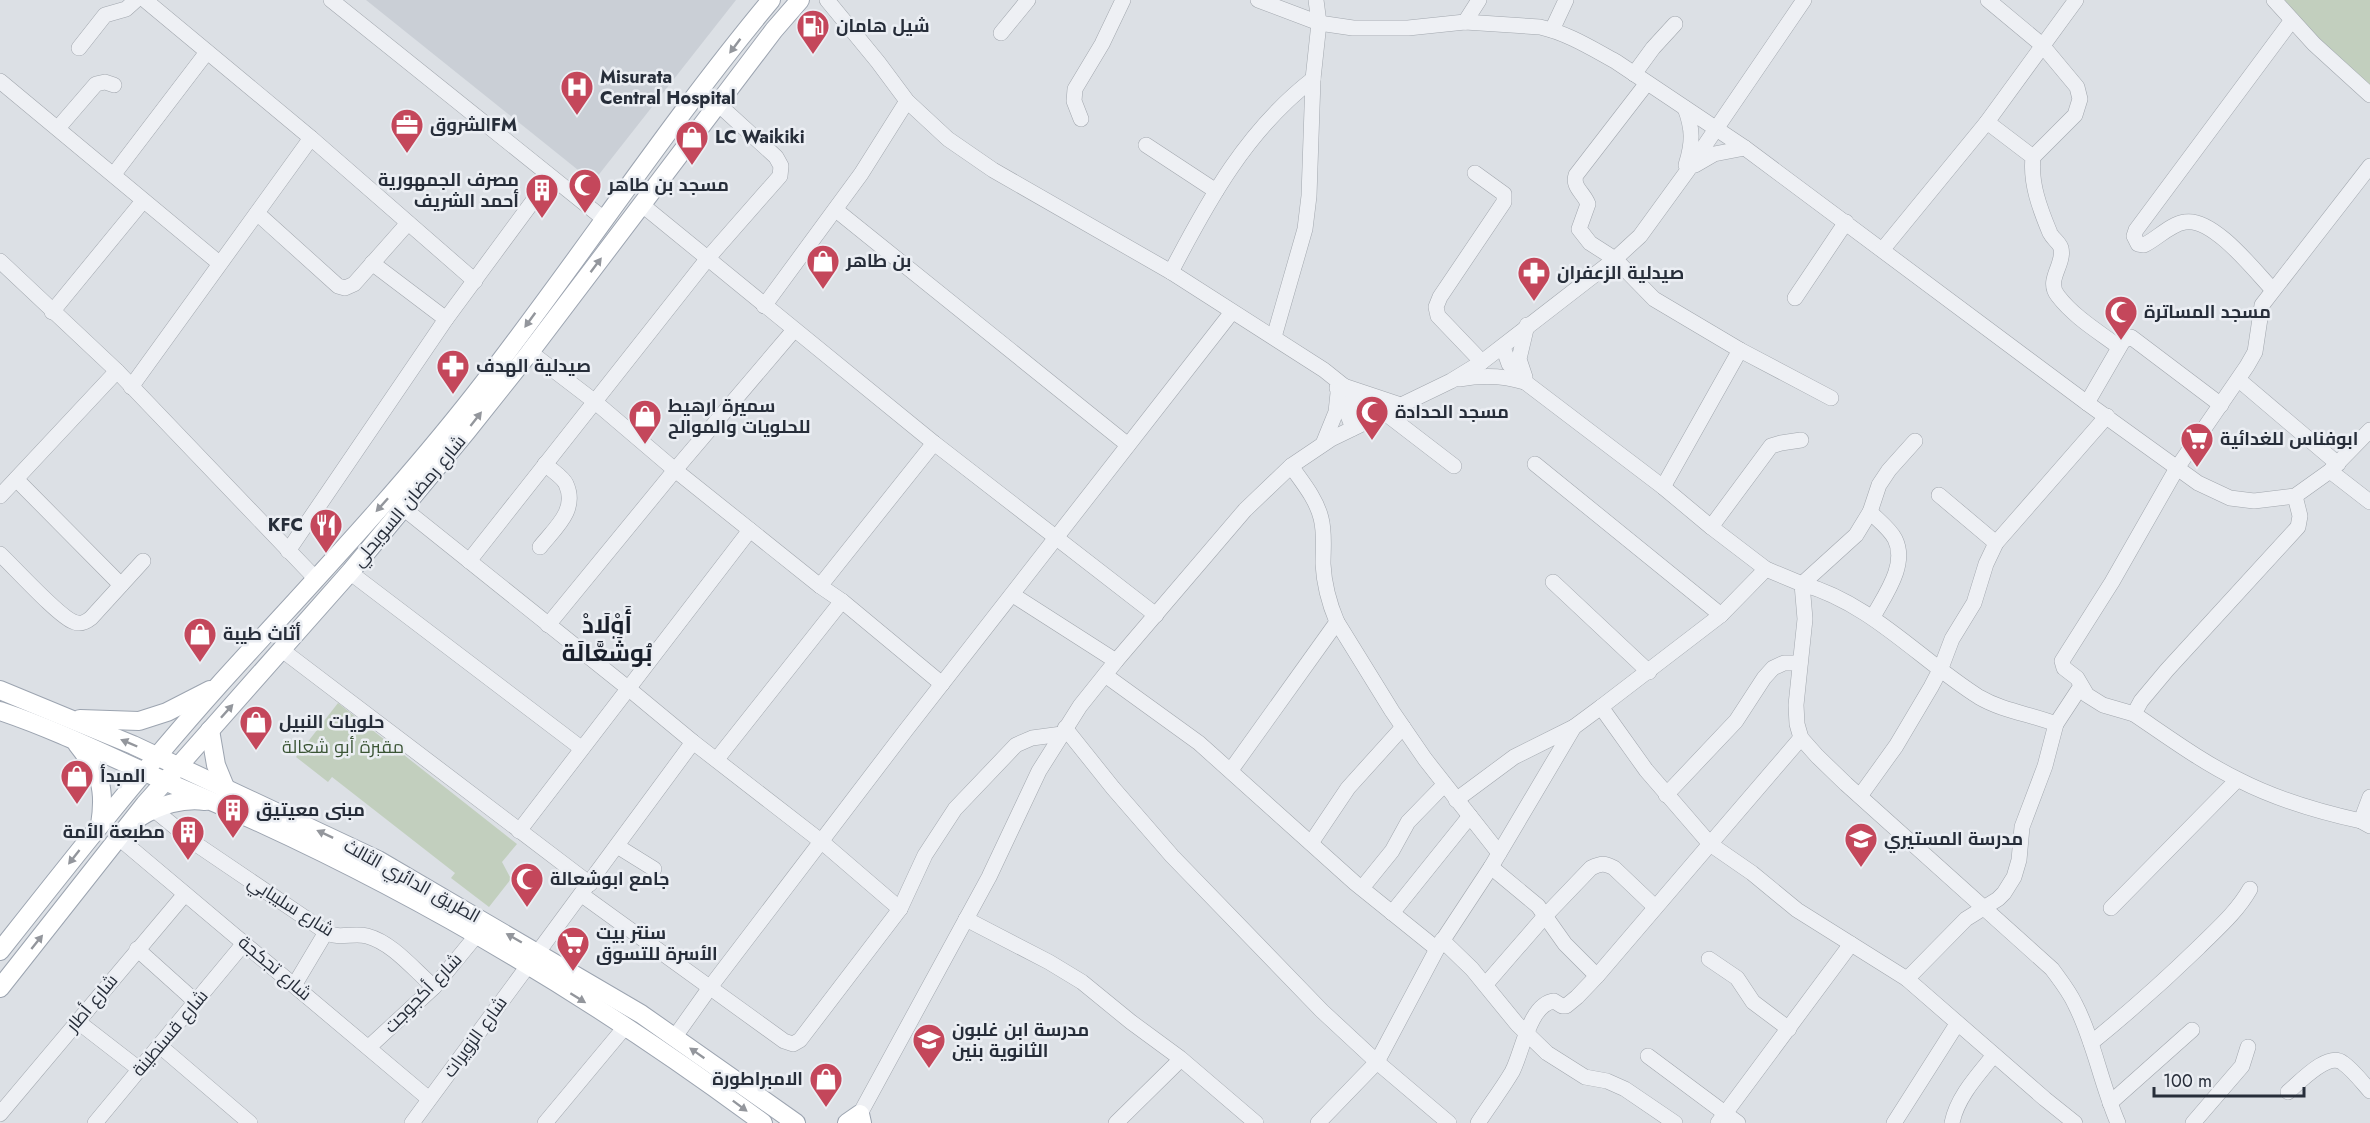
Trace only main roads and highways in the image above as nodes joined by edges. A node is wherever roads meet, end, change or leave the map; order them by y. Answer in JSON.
{"nodes":[{"id":1,"x":771,"y":0,"type":"edge"},
{"id":2,"x":800,"y":0,"type":"edge"},
{"id":3,"x":220,"y":685,"type":"junction"},
{"id":4,"x":0,"y":690,"type":"edge"},
{"id":5,"x":0,"y":711,"type":"edge"},
{"id":6,"x":67,"y":719,"type":"junction"},
{"id":7,"x":210,"y":730,"type":"junction"},
{"id":8,"x":76,"y":742,"type":"junction"},
{"id":9,"x":158,"y":757,"type":"junction"},
{"id":10,"x":179,"y":766,"type":"junction"},
{"id":11,"x":145,"y":772,"type":"junction"},
{"id":12,"x":165,"y":781,"type":"junction"},
{"id":13,"x":221,"y":794,"type":"junction"},
{"id":14,"x":131,"y":823,"type":"junction"},
{"id":15,"x":100,"y":825,"type":"junction"},
{"id":16,"x":0,"y":951,"type":"edge"},
{"id":17,"x":533,"y":959,"type":"junction"},
{"id":18,"x":0,"y":988,"type":"edge"},
{"id":19,"x":763,"y":1123,"type":"edge"},
{"id":20,"x":796,"y":1123,"type":"edge"}],
"edges":[{"from":1,"to":3,"type":"main road","name":"شارع رمضان السويحلي","one_way":true},
{"from":7,"to":2,"type":"main road","name":"شارع رمضان السويحلي","one_way":true},
{"from":3,"to":6,"type":"main road"},
{"from":3,"to":9,"type":"main road","name":"شارع رمضان السويحلي"},
{"from":4,"to":6,"type":"main road","name":"الطريق الدائري الثالث"},
{"from":5,"to":8,"type":"main road","name":"الطريق الدائري الثالث"},
{"from":9,"to":6,"type":"main road","name":"الطريق الدائري الثالث","one_way":true},
{"from":7,"to":10,"type":"main road","name":"شارع رمضان السويحلي"},
{"from":7,"to":13,"type":"main road"},
{"from":8,"to":11,"type":"main road","name":"الطريق الدائري الثالث"},
{"from":8,"to":15,"type":"main road"},
{"from":9,"to":10,"type":"main road","name":"الطريق الدائري الثالث"},
{"from":9,"to":11,"type":"main road","name":"شارع رمضان السويحلي"},
{"from":10,"to":12,"type":"main road","name":"شارع رمضان السويحلي"},
{"from":10,"to":13,"type":"main road","name":"الطريق الدائري الثالث"},
{"from":11,"to":12,"type":"main road","name":"الطريق الدائري الثالث"},
{"from":11,"to":15,"type":"main road","name":"شارع رمضان السويحلي"},
{"from":12,"to":13,"type":"main road","name":"الطريق الدائري الثالث"},
{"from":12,"to":14,"type":"main road","name":"شارع رمضان السويحلي"},
{"from":13,"to":14,"type":"main road"},
{"from":13,"to":17,"type":"main road","name":"الطريق الدائري الثالث"},
{"from":17,"to":13,"type":"main road","name":"الطريق الدائري الثالث","one_way":true},
{"from":18,"to":14,"type":"main road","name":"شارع رمضان السويحلي","one_way":true},
{"from":15,"to":16,"type":"main road","name":"شارع رمضان السويحلي","one_way":true},
{"from":17,"to":19,"type":"main road","name":"الطريق الدائري الثالث","one_way":true},
{"from":20,"to":17,"type":"main road","name":"الطريق الدائري الثالث","one_way":true}]}
